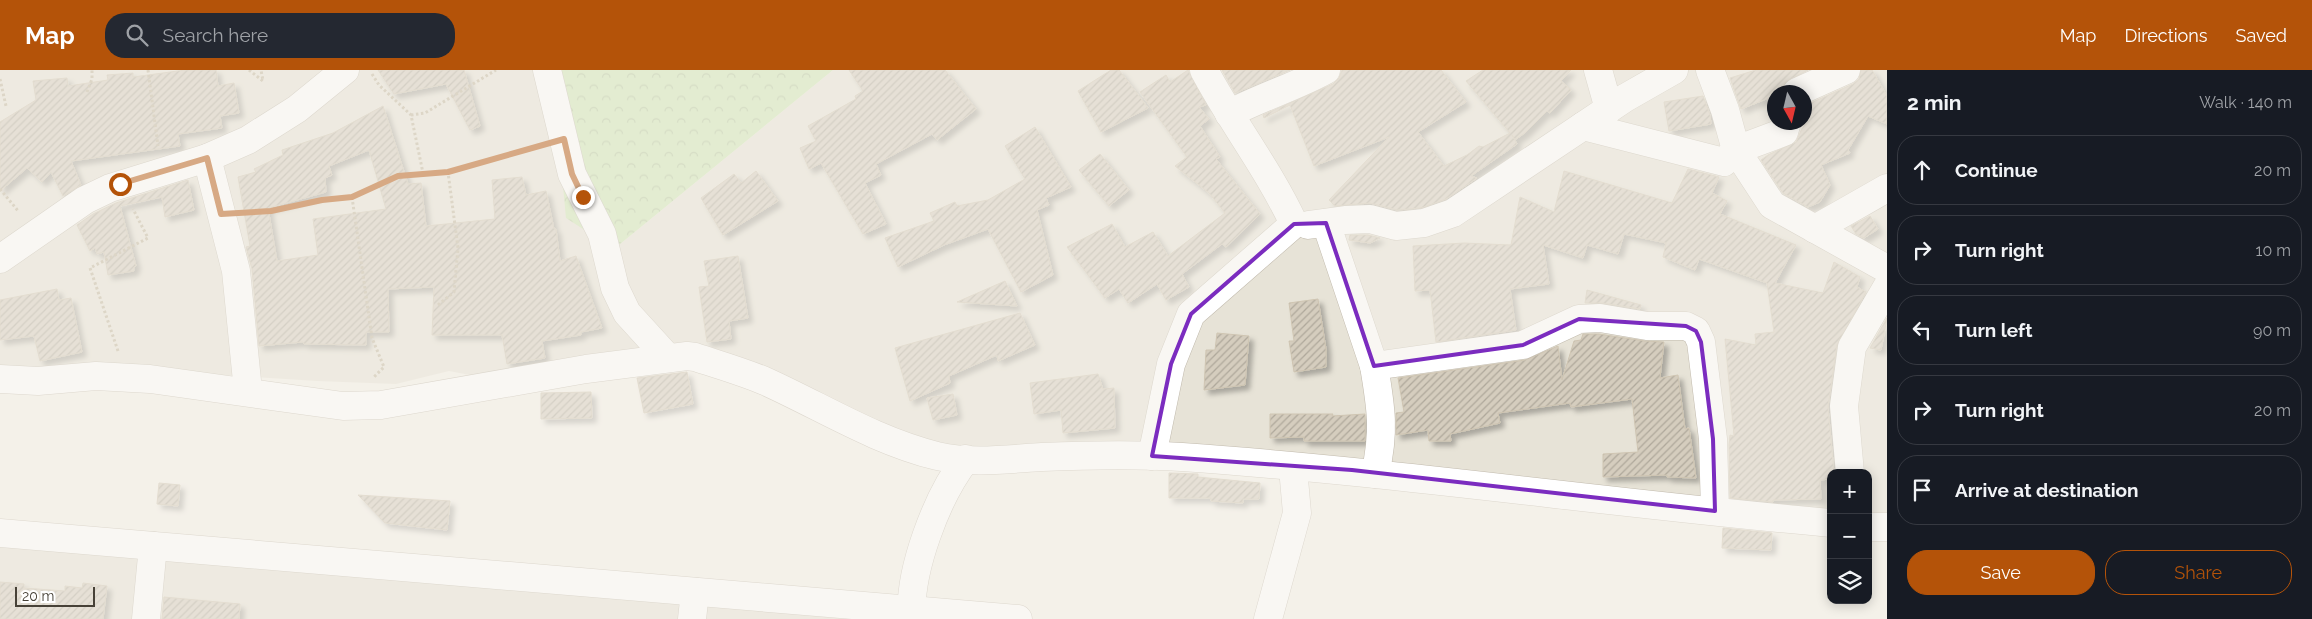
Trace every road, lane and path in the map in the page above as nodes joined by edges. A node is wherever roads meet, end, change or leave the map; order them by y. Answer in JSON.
{"nodes":[{"id":1,"x":92,"y":70,"type":"edge"},
{"id":2,"x":148,"y":70,"type":"edge"},
{"id":3,"x":249,"y":70,"type":"edge"},
{"id":4,"x":261,"y":70,"type":"edge"},
{"id":5,"x":345,"y":70,"type":"edge"},
{"id":6,"x":370,"y":70,"type":"edge"},
{"id":7,"x":496,"y":70,"type":"edge"},
{"id":8,"x":547,"y":70,"type":"edge"},
{"id":9,"x":1204,"y":70,"type":"edge"},
{"id":10,"x":1326,"y":70,"type":"edge"},
{"id":11,"x":1598,"y":70,"type":"edge"},
{"id":12,"x":1674,"y":70,"type":"edge"},
{"id":13,"x":1710,"y":70,"type":"edge"},
{"id":14,"x":1846,"y":70,"type":"edge"},
{"id":15,"x":0,"y":79,"type":"edge"},
{"id":16,"x":1812,"y":85,"type":"edge"},
{"id":17,"x":87,"y":92,"type":"dead end"},
{"id":18,"x":6,"y":106,"type":"dead end"},
{"id":19,"x":1609,"y":109,"type":"junction"},
{"id":20,"x":1230,"y":114,"type":"junction"},
{"id":21,"x":411,"y":115,"type":"junction"},
{"id":22,"x":1583,"y":126,"type":"junction"},
{"id":23,"x":1785,"y":130,"type":"edge"},
{"id":24,"x":564,"y":139,"type":"junction"},
{"id":25,"x":1736,"y":150,"type":"junction"},
{"id":26,"x":207,"y":158,"type":"junction"},
{"id":27,"x":162,"y":172,"type":"junction"},
{"id":28,"x":448,"y":172,"type":"junction"},
{"id":29,"x":423,"y":173,"type":"junction"},
{"id":30,"x":120,"y":184,"type":"junction"},
{"id":31,"x":1887,"y":188,"type":"edge"},
{"id":32,"x":352,"y":197,"type":"junction"},
{"id":33,"x":221,"y":214,"type":"junction"},
{"id":34,"x":1326,"y":223,"type":"junction"},
{"id":35,"x":1294,"y":224,"type":"junction"},
{"id":36,"x":1815,"y":229,"type":"junction"},
{"id":37,"x":0,"y":259,"type":"edge"},
{"id":38,"x":1887,"y":269,"type":"edge"},
{"id":39,"x":1887,"y":287,"type":"edge"},
{"id":40,"x":438,"y":304,"type":"dead end"},
{"id":41,"x":668,"y":358,"type":"junction"},
{"id":42,"x":1374,"y":366,"type":"junction"},
{"id":43,"x":127,"y":378,"type":"junction"},
{"id":44,"x":0,"y":379,"type":"edge"},
{"id":45,"x":248,"y":391,"type":"junction"},
{"id":46,"x":343,"y":406,"type":"junction"},
{"id":47,"x":1152,"y":456,"type":"junction"},
{"id":48,"x":966,"y":459,"type":"junction"},
{"id":49,"x":1293,"y":468,"type":"junction"},
{"id":50,"x":1850,"y":469,"type":"edge"},
{"id":51,"x":1375,"y":474,"type":"junction"},
{"id":52,"x":1715,"y":512,"type":"junction"},
{"id":53,"x":1827,"y":523,"type":"edge"},
{"id":54,"x":1872,"y":527,"type":"edge"},
{"id":55,"x":1887,"y":527,"type":"edge"},
{"id":56,"x":0,"y":533,"type":"edge"},
{"id":57,"x":153,"y":546,"type":"junction"},
{"id":58,"x":695,"y":592,"type":"junction"},
{"id":59,"x":911,"y":615,"type":"edge"},
{"id":60,"x":146,"y":619,"type":"edge"},
{"id":61,"x":692,"y":619,"type":"edge"},
{"id":62,"x":1018,"y":619,"type":"edge"},
{"id":63,"x":1268,"y":619,"type":"edge"}],
"edges":[{"from":1,"to":17,"type":"path"},
{"from":2,"to":27,"type":"path"},
{"from":3,"to":4,"type":"path"},
{"from":5,"to":26,"type":"street"},
{"from":6,"to":21,"type":"path"},
{"from":7,"to":21,"type":"path"},
{"from":8,"to":24,"type":"street"},
{"from":9,"to":20,"type":"street"},
{"from":10,"to":20,"type":"street"},
{"from":11,"to":19,"type":"street"},
{"from":12,"to":19,"type":"street"},
{"from":13,"to":25,"type":"street"},
{"from":14,"to":16,"type":"street"},
{"from":15,"to":18,"type":"path"},
{"from":19,"to":22,"type":"street"},
{"from":20,"to":35,"type":"street"},
{"from":21,"to":29,"type":"path"},
{"from":22,"to":25,"type":"street"},
{"from":22,"to":34,"type":"street"},
{"from":23,"to":25,"type":"street"},
{"from":24,"to":28,"type":"path"},
{"from":24,"to":41,"type":"street"},
{"from":25,"to":36,"type":"street"},
{"from":26,"to":27,"type":"street"},
{"from":26,"to":33,"type":"street"},
{"from":27,"to":30,"type":"street"},
{"from":28,"to":29,"type":"path"},
{"from":28,"to":40,"type":"path"},
{"from":29,"to":32,"type":"path"},
{"from":30,"to":37,"type":"street"},
{"from":30,"to":43,"type":"path"},
{"from":31,"to":36,"type":"street"},
{"from":32,"to":33,"type":"path"},
{"from":32,"to":46,"type":"path"},
{"from":33,"to":45,"type":"street"},
{"from":34,"to":35,"type":"street"},
{"from":34,"to":42,"type":"street"},
{"from":35,"to":47,"type":"street"},
{"from":36,"to":38,"type":"street"},
{"from":39,"to":50,"type":"street"},
{"from":41,"to":46,"type":"street"},
{"from":41,"to":48,"type":"street"},
{"from":42,"to":51,"type":"street"},
{"from":42,"to":52,"type":"street"},
{"from":43,"to":44,"type":"street"},
{"from":43,"to":45,"type":"street"},
{"from":45,"to":46,"type":"street"},
{"from":47,"to":48,"type":"street"},
{"from":47,"to":49,"type":"street"},
{"from":48,"to":59,"type":"street"},
{"from":49,"to":51,"type":"street"},
{"from":49,"to":63,"type":"street"},
{"from":51,"to":52,"type":"street"},
{"from":52,"to":53,"type":"street"},
{"from":54,"to":55,"type":"street"},
{"from":56,"to":57,"type":"street"},
{"from":57,"to":58,"type":"street"},
{"from":57,"to":60,"type":"street"},
{"from":58,"to":59,"type":"street"},
{"from":58,"to":61,"type":"street"},
{"from":59,"to":62,"type":"street"}]}
